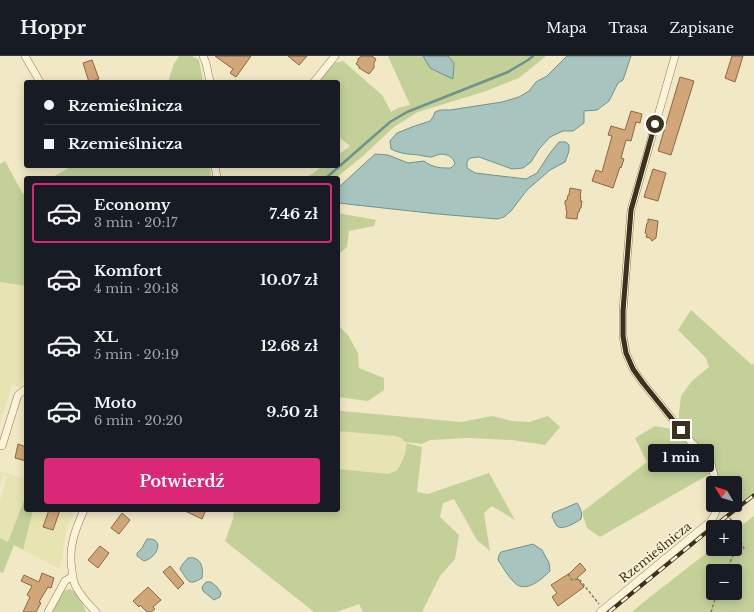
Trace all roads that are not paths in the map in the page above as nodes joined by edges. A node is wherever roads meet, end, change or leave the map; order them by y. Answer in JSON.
{"nodes":[{"id":1,"x":26,"y":56,"type":"edge"},
{"id":2,"x":203,"y":56,"type":"edge"},
{"id":3,"x":336,"y":56,"type":"edge"},
{"id":4,"x":675,"y":56,"type":"edge"},
{"id":5,"x":39,"y":80,"type":"edge"},
{"id":6,"x":210,"y":80,"type":"edge"},
{"id":7,"x":316,"y":80,"type":"edge"},
{"id":8,"x":24,"y":390,"type":"edge"},
{"id":9,"x":2,"y":446,"type":"dead end"},
{"id":10,"x":714,"y":476,"type":"edge"},
{"id":11,"x":83,"y":512,"type":"edge"},
{"id":12,"x":716,"y":512,"type":"edge"},
{"id":13,"x":73,"y":576,"type":"junction"},
{"id":14,"x":602,"y":611,"type":"edge"},
{"id":15,"x":48,"y":612,"type":"edge"},
{"id":16,"x":95,"y":612,"type":"edge"}],
"edges":[{"from":1,"to":5,"type":"street"},
{"from":2,"to":6,"type":"street"},
{"from":3,"to":7,"type":"street"},
{"from":4,"to":10,"type":"street"},
{"from":8,"to":9,"type":"street"},
{"from":11,"to":13,"type":"street"},
{"from":12,"to":14,"type":"street","name":"Rzemieślnicza"},
{"from":13,"to":15,"type":"street"},
{"from":13,"to":16,"type":"street"}]}
